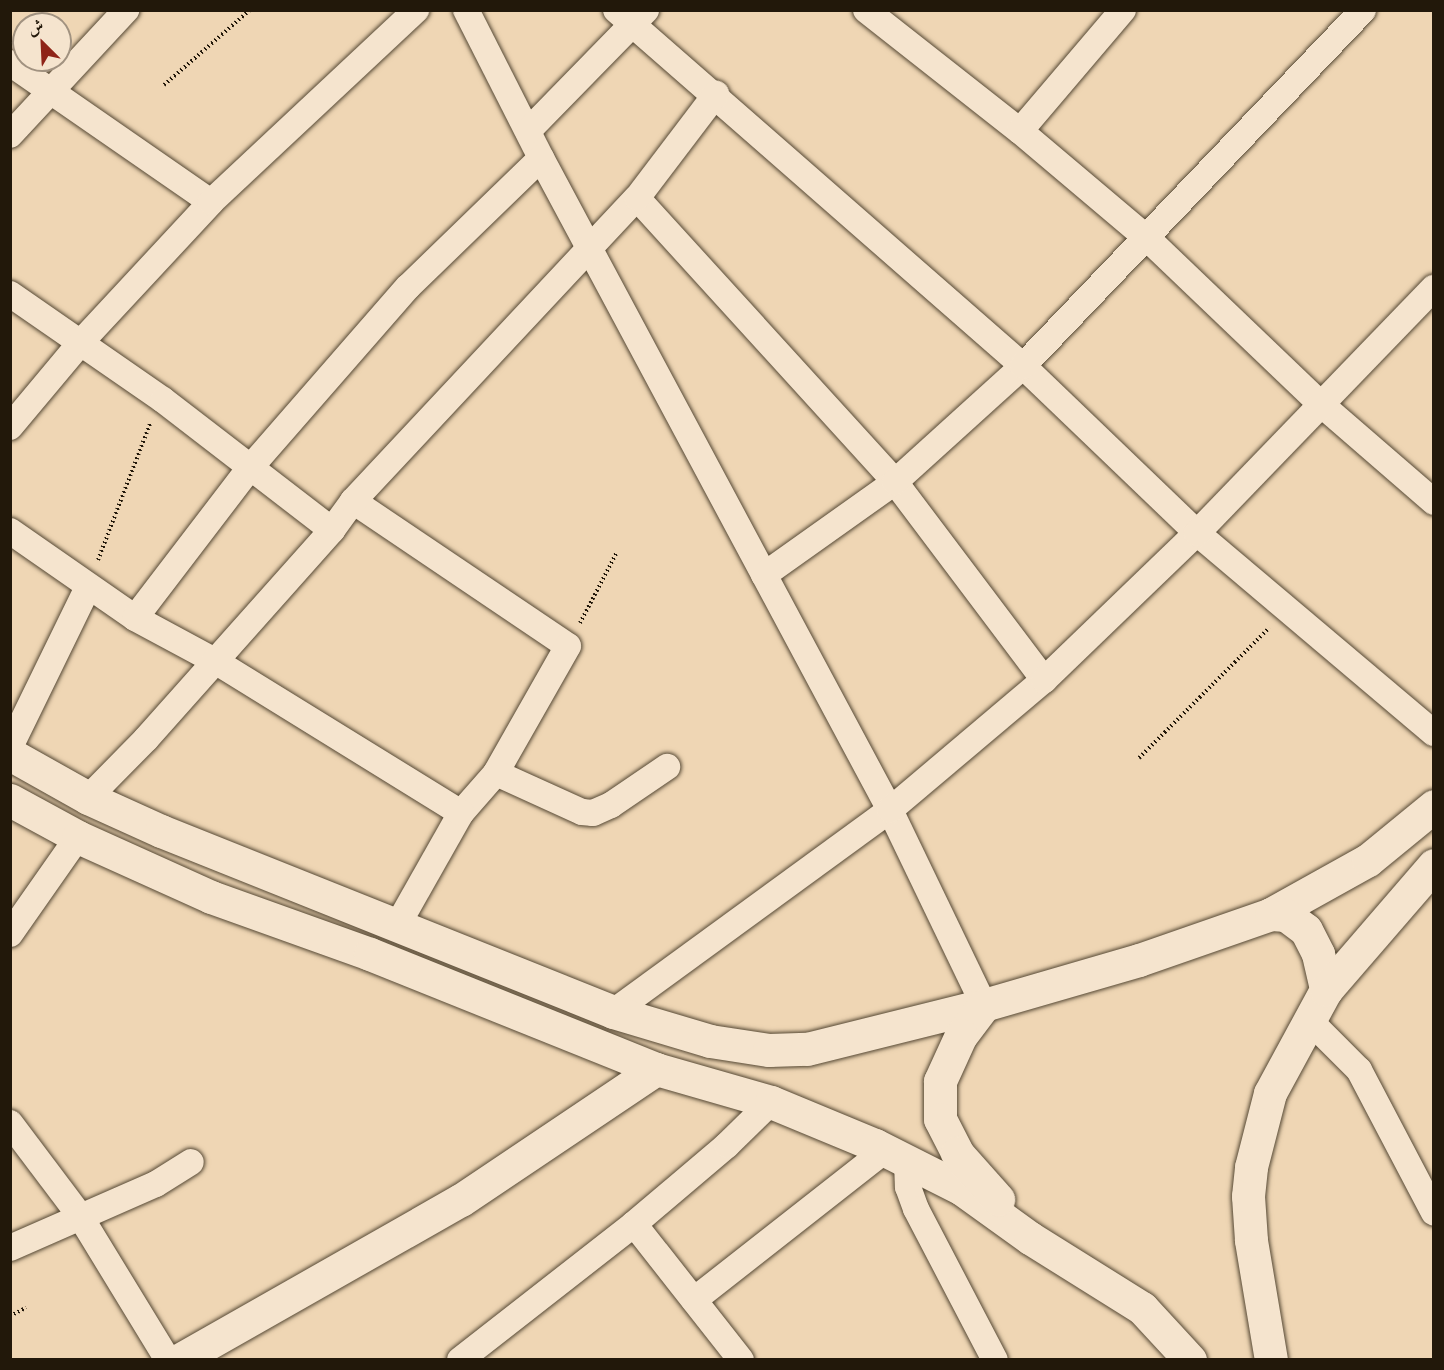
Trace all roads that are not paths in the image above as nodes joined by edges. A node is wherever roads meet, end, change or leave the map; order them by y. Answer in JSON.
{"nodes":[{"id":1,"x":126,"y":10,"type":"edge"},
{"id":2,"x":416,"y":10,"type":"edge"},
{"id":3,"x":466,"y":10,"type":"edge"},
{"id":4,"x":1123,"y":10,"type":"edge"},
{"id":5,"x":1363,"y":10,"type":"edge"},
{"id":6,"x":876,"y":13,"type":"edge"},
{"id":7,"x":631,"y":15,"type":"edge"},
{"id":8,"x":10,"y":63,"type":"edge"},
{"id":9,"x":51,"y":91,"type":"junction"},
{"id":10,"x":716,"y":94,"type":"junction"},
{"id":11,"x":528,"y":131,"type":"junction"},
{"id":12,"x":1020,"y":131,"type":"junction"},
{"id":13,"x":10,"y":135,"type":"edge"},
{"id":14,"x":541,"y":158,"type":"junction"},
{"id":15,"x":637,"y":198,"type":"junction"},
{"id":16,"x":211,"y":202,"type":"junction"},
{"id":17,"x":1148,"y":239,"type":"junction"},
{"id":18,"x":590,"y":249,"type":"junction"},
{"id":19,"x":1434,"y":288,"type":"edge"},
{"id":20,"x":10,"y":294,"type":"edge"},
{"id":21,"x":82,"y":341,"type":"junction"},
{"id":22,"x":1023,"y":366,"type":"junction"},
{"id":23,"x":1322,"y":405,"type":"junction"},
{"id":24,"x":10,"y":427,"type":"edge"},
{"id":25,"x":249,"y":469,"type":"junction"},
{"id":26,"x":895,"y":482,"type":"junction"},
{"id":27,"x":353,"y":501,"type":"junction"},
{"id":28,"x":1434,"y":502,"type":"edge"},
{"id":29,"x":332,"y":530,"type":"junction"},
{"id":30,"x":10,"y":531,"type":"edge"},
{"id":31,"x":1197,"y":533,"type":"junction"},
{"id":32,"x":764,"y":575,"type":"junction"},
{"id":33,"x":88,"y":587,"type":"junction"},
{"id":34,"x":135,"y":618,"type":"junction"},
{"id":35,"x":215,"y":661,"type":"junction"},
{"id":36,"x":1044,"y":680,"type":"junction"},
{"id":37,"x":1434,"y":733,"type":"edge"},
{"id":38,"x":10,"y":747,"type":"edge"},
{"id":39,"x":10,"y":754,"type":"edge"},
{"id":40,"x":667,"y":768,"type":"dead end"},
{"id":41,"x":496,"y":773,"type":"junction"},
{"id":42,"x":88,"y":798,"type":"junction"},
{"id":43,"x":10,"y":800,"type":"edge"},
{"id":44,"x":1434,"y":806,"type":"edge"},
{"id":45,"x":890,"y":810,"type":"junction"},
{"id":46,"x":461,"y":813,"type":"junction"},
{"id":47,"x":78,"y":837,"type":"junction"},
{"id":48,"x":1434,"y":865,"type":"edge"},
{"id":49,"x":1271,"y":914,"type":"junction"},
{"id":50,"x":397,"y":926,"type":"junction"},
{"id":51,"x":10,"y":934,"type":"edge"},
{"id":52,"x":1326,"y":990,"type":"junction"},
{"id":53,"x":984,"y":1005,"type":"junction"},
{"id":54,"x":613,"y":1012,"type":"junction"},
{"id":55,"x":1311,"y":1022,"type":"junction"},
{"id":56,"x":656,"y":1069,"type":"junction"},
{"id":57,"x":771,"y":1102,"type":"junction"},
{"id":58,"x":10,"y":1123,"type":"edge"},
{"id":59,"x":896,"y":1155,"type":"junction"},
{"id":60,"x":191,"y":1162,"type":"dead end"},
{"id":61,"x":1434,"y":1213,"type":"edge"},
{"id":62,"x":80,"y":1216,"type":"junction"},
{"id":63,"x":634,"y":1224,"type":"junction"},
{"id":64,"x":1030,"y":1238,"type":"junction"},
{"id":65,"x":10,"y":1248,"type":"edge"},
{"id":66,"x":694,"y":1300,"type":"junction"},
{"id":67,"x":1179,"y":1356,"type":"edge"},
{"id":68,"x":168,"y":1359,"type":"edge"},
{"id":69,"x":179,"y":1359,"type":"edge"},
{"id":70,"x":460,"y":1359,"type":"edge"},
{"id":71,"x":741,"y":1359,"type":"edge"},
{"id":72,"x":994,"y":1359,"type":"edge"},
{"id":73,"x":1271,"y":1359,"type":"edge"}],
"edges":[{"from":1,"to":9,"type":"street"},
{"from":2,"to":16,"type":"street"},
{"from":3,"to":11,"type":"street"},
{"from":4,"to":12,"type":"street"},
{"from":5,"to":17,"type":"street"},
{"from":6,"to":12,"type":"street"},
{"from":7,"to":10,"type":"street"},
{"from":7,"to":11,"type":"street"},
{"from":8,"to":9,"type":"street"},
{"from":9,"to":13,"type":"street"},
{"from":9,"to":16,"type":"street"},
{"from":10,"to":15,"type":"street"},
{"from":10,"to":22,"type":"street"},
{"from":11,"to":14,"type":"street"},
{"from":12,"to":17,"type":"street"},
{"from":14,"to":18,"type":"street"},
{"from":14,"to":25,"type":"street"},
{"from":15,"to":18,"type":"street"},
{"from":15,"to":26,"type":"street"},
{"from":16,"to":21,"type":"street"},
{"from":17,"to":22,"type":"street"},
{"from":17,"to":23,"type":"street"},
{"from":18,"to":27,"type":"street"},
{"from":18,"to":32,"type":"street"},
{"from":19,"to":23,"type":"street"},
{"from":20,"to":21,"type":"street"},
{"from":21,"to":24,"type":"street"},
{"from":21,"to":25,"type":"street"},
{"from":22,"to":26,"type":"street"},
{"from":22,"to":31,"type":"street"},
{"from":23,"to":28,"type":"street"},
{"from":23,"to":31,"type":"street"},
{"from":25,"to":29,"type":"street"},
{"from":25,"to":34,"type":"street"},
{"from":26,"to":32,"type":"street"},
{"from":26,"to":36,"type":"street"},
{"from":27,"to":29,"type":"street"},
{"from":27,"to":41,"type":"street"},
{"from":29,"to":35,"type":"street"},
{"from":30,"to":33,"type":"street"},
{"from":31,"to":36,"type":"street"},
{"from":31,"to":37,"type":"street"},
{"from":32,"to":45,"type":"street"},
{"from":33,"to":34,"type":"street"},
{"from":33,"to":38,"type":"street"},
{"from":34,"to":35,"type":"street"},
{"from":35,"to":42,"type":"street"},
{"from":35,"to":46,"type":"street"},
{"from":36,"to":45,"type":"street"},
{"from":39,"to":42,"type":"street"},
{"from":40,"to":41,"type":"street"},
{"from":41,"to":46,"type":"street"},
{"from":42,"to":50,"type":"street"},
{"from":43,"to":47,"type":"street"},
{"from":44,"to":49,"type":"street"},
{"from":45,"to":53,"type":"street"},
{"from":45,"to":54,"type":"street"},
{"from":46,"to":50,"type":"street"},
{"from":47,"to":51,"type":"street"},
{"from":47,"to":56,"type":"street"},
{"from":48,"to":52,"type":"street"},
{"from":49,"to":52,"type":"street"},
{"from":49,"to":53,"type":"street"},
{"from":50,"to":54,"type":"street"},
{"from":52,"to":55,"type":"street"},
{"from":53,"to":54,"type":"street"},
{"from":53,"to":64,"type":"street"},
{"from":55,"to":61,"type":"street"},
{"from":55,"to":73,"type":"street"},
{"from":56,"to":57,"type":"street"},
{"from":56,"to":69,"type":"street"},
{"from":57,"to":59,"type":"street"},
{"from":57,"to":63,"type":"street"},
{"from":58,"to":62,"type":"street"},
{"from":59,"to":64,"type":"street"},
{"from":59,"to":66,"type":"street"},
{"from":59,"to":72,"type":"street"},
{"from":60,"to":62,"type":"street"},
{"from":62,"to":65,"type":"street"},
{"from":62,"to":68,"type":"street"},
{"from":63,"to":66,"type":"street"},
{"from":63,"to":70,"type":"street"},
{"from":64,"to":67,"type":"street"},
{"from":66,"to":71,"type":"street"}]}
